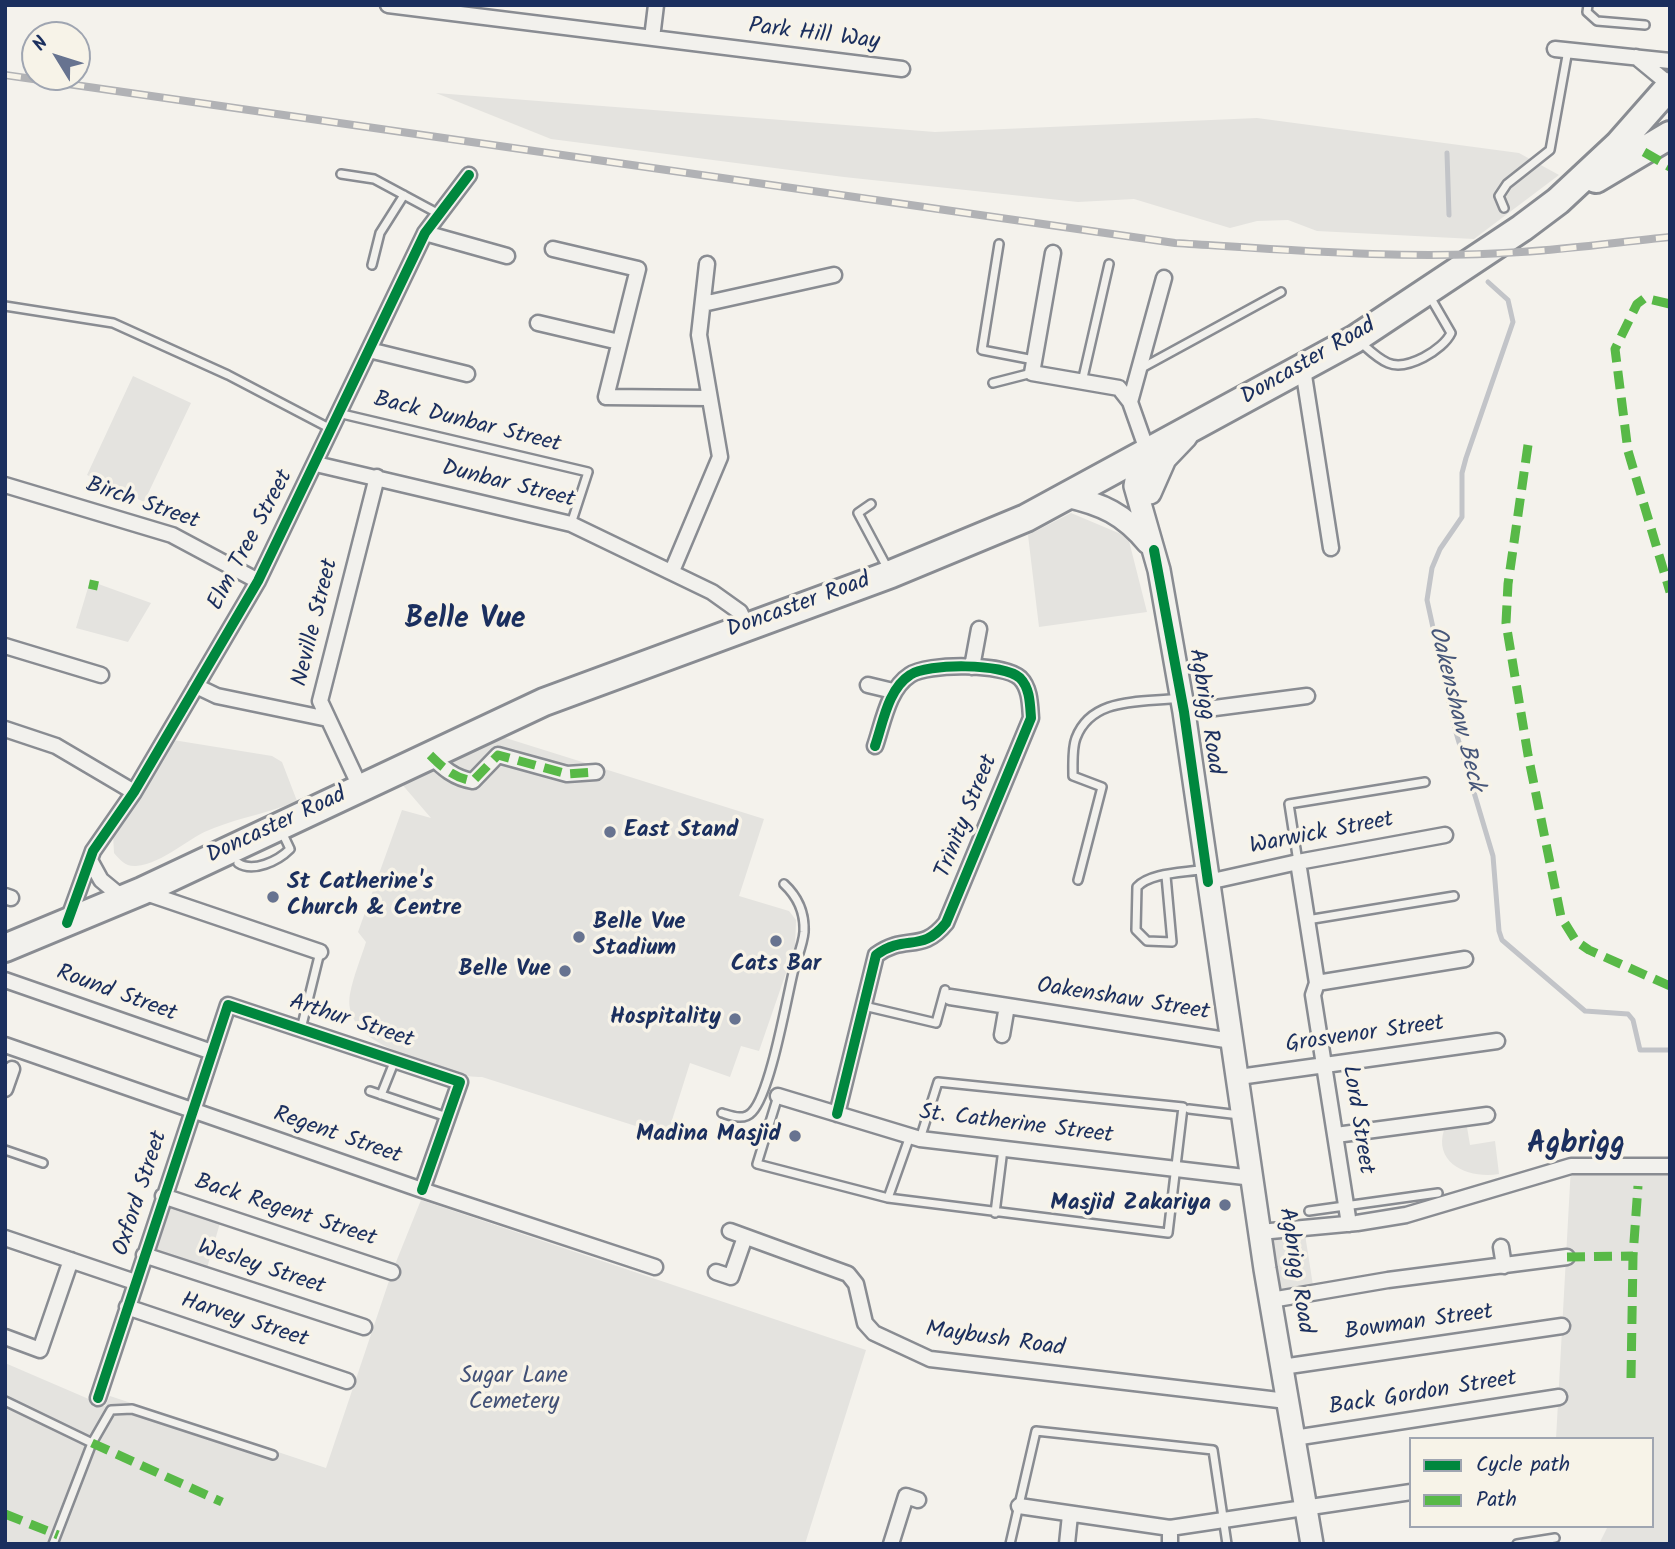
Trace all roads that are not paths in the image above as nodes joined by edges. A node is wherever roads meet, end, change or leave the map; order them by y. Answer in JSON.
{"nodes":[{"id":1,"x":388,"y":5,"type":"edge"},
{"id":2,"x":656,"y":5,"type":"edge"},
{"id":3,"x":1588,"y":5,"type":"edge"},
{"id":4,"x":414,"y":7,"type":"edge"},
{"id":5,"x":1645,"y":25,"type":"dead end"},
{"id":6,"x":652,"y":38,"type":"junction"},
{"id":7,"x":1562,"y":49,"type":"joint"},
{"id":8,"x":1636,"y":57,"type":"junction"},
{"id":9,"x":1670,"y":61,"type":"edge"},
{"id":10,"x":902,"y":69,"type":"dead end"},
{"id":11,"x":1670,"y":85,"type":"edge"},
{"id":12,"x":1670,"y":135,"type":"edge"},
{"id":13,"x":341,"y":174,"type":"dead end"},
{"id":14,"x":469,"y":175,"type":"dead end"},
{"id":15,"x":404,"y":195,"type":"junction"},
{"id":16,"x":1558,"y":201,"type":"junction"},
{"id":17,"x":1504,"y":208,"type":"dead end"},
{"id":18,"x":440,"y":214,"type":"junction"},
{"id":19,"x":425,"y":233,"type":"junction"},
{"id":20,"x":999,"y":244,"type":"dead end"},
{"id":21,"x":553,"y":248,"type":"dead end"},
{"id":22,"x":1053,"y":253,"type":"dead end"},
{"id":23,"x":507,"y":256,"type":"dead end"},
{"id":24,"x":707,"y":264,"type":"dead end"},
{"id":25,"x":1109,"y":264,"type":"dead end"},
{"id":26,"x":372,"y":265,"type":"dead end"},
{"id":27,"x":834,"y":275,"type":"dead end"},
{"id":28,"x":1164,"y":278,"type":"dead end"},
{"id":29,"x":1427,"y":291,"type":"junction"},
{"id":30,"x":1281,"y":292,"type":"dead end"},
{"id":31,"x":703,"y":304,"type":"junction"},
{"id":32,"x":5,"y":306,"type":"edge"},
{"id":33,"x":538,"y":323,"type":"dead end"},
{"id":34,"x":1355,"y":339,"type":"junction"},
{"id":35,"x":619,"y":342,"type":"junction"},
{"id":36,"x":369,"y":350,"type":"junction"},
{"id":37,"x":1033,"y":367,"type":"junction"},
{"id":38,"x":1303,"y":369,"type":"junction"},
{"id":39,"x":1139,"y":370,"type":"junction"},
{"id":40,"x":467,"y":374,"type":"dead end"},
{"id":41,"x":1082,"y":382,"type":"junction"},
{"id":42,"x":993,"y":383,"type":"dead end"},
{"id":43,"x":708,"y":398,"type":"junction"},
{"id":44,"x":1130,"y":402,"type":"junction"},
{"id":45,"x":338,"y":412,"type":"junction"},
{"id":46,"x":1195,"y":428,"type":"junction"},
{"id":47,"x":332,"y":429,"type":"junction"},
{"id":48,"x":1148,"y":453,"type":"junction"},
{"id":49,"x":316,"y":464,"type":"junction"},
{"id":50,"x":377,"y":477,"type":"junction"},
{"id":51,"x":5,"y":485,"type":"edge"},
{"id":52,"x":1150,"y":493,"type":"junction"},
{"id":53,"x":1066,"y":496,"type":"junction"},
{"id":54,"x":872,"y":504,"type":"dead end"},
{"id":55,"x":572,"y":524,"type":"junction"},
{"id":56,"x":1331,"y":548,"type":"dead end"},
{"id":57,"x":1154,"y":550,"type":"junction"},
{"id":58,"x":672,"y":571,"type":"junction"},
{"id":59,"x":891,"y":574,"type":"junction"},
{"id":60,"x":258,"y":581,"type":"junction"},
{"id":61,"x":747,"y":625,"type":"junction"},
{"id":62,"x":978,"y":629,"type":"dead end"},
{"id":63,"x":5,"y":646,"type":"edge"},
{"id":64,"x":972,"y":667,"type":"junction"},
{"id":65,"x":101,"y":675,"type":"dead end"},
{"id":66,"x":868,"y":685,"type":"dead end"},
{"id":67,"x":196,"y":686,"type":"junction"},
{"id":68,"x":893,"y":691,"type":"junction"},
{"id":69,"x":1307,"y":696,"type":"dead end"},
{"id":70,"x":1183,"y":705,"type":"junction"},
{"id":71,"x":328,"y":719,"type":"junction"},
{"id":72,"x":5,"y":729,"type":"edge"},
{"id":73,"x":875,"y":746,"type":"dead end"},
{"id":74,"x":430,"y":755,"type":"junction"},
{"id":75,"x":596,"y":772,"type":"dead end"},
{"id":76,"x":355,"y":776,"type":"dead end"},
{"id":77,"x":1424,"y":782,"type":"dead end"},
{"id":78,"x":134,"y":792,"type":"junction"},
{"id":79,"x":279,"y":826,"type":"junction"},
{"id":80,"x":1445,"y":835,"type":"dead end"},
{"id":81,"x":90,"y":860,"type":"junction"},
{"id":82,"x":1298,"y":862,"type":"junction"},
{"id":83,"x":238,"y":863,"type":"dead end"},
{"id":84,"x":1207,"y":875,"type":"junction"},
{"id":85,"x":1166,"y":876,"type":"junction"},
{"id":86,"x":1078,"y":880,"type":"dead end"},
{"id":87,"x":783,"y":884,"type":"dead end"},
{"id":88,"x":133,"y":895,"type":"junction"},
{"id":89,"x":1454,"y":896,"type":"dead end"},
{"id":90,"x":1307,"y":920,"type":"junction"},
{"id":91,"x":67,"y":923,"type":"junction"},
{"id":92,"x":5,"y":948,"type":"edge"},
{"id":93,"x":320,"y":952,"type":"joint"},
{"id":94,"x":1465,"y":959,"type":"dead end"},
{"id":95,"x":5,"y":980,"type":"edge"},
{"id":96,"x":1317,"y":983,"type":"junction"},
{"id":97,"x":947,"y":994,"type":"joint"},
{"id":98,"x":228,"y":1005,"type":"joint"},
{"id":99,"x":864,"y":1006,"type":"junction"},
{"id":100,"x":1007,"y":1006,"type":"junction"},
{"id":101,"x":301,"y":1029,"type":"junction"},
{"id":102,"x":1003,"y":1035,"type":"dead end"},
{"id":103,"x":1232,"y":1041,"type":"junction"},
{"id":104,"x":1497,"y":1041,"type":"dead end"},
{"id":105,"x":12,"y":1048,"type":"edge"},
{"id":106,"x":212,"y":1052,"type":"junction"},
{"id":107,"x":395,"y":1060,"type":"junction"},
{"id":108,"x":1325,"y":1065,"type":"junction"},
{"id":109,"x":12,"y":1069,"type":"dead end"},
{"id":110,"x":1239,"y":1077,"type":"junction"},
{"id":111,"x":5,"y":1089,"type":"edge"},
{"id":112,"x":370,"y":1091,"type":"dead end"},
{"id":113,"x":382,"y":1095,"type":"junction"},
{"id":114,"x":778,"y":1096,"type":"joint"},
{"id":115,"x":1189,"y":1109,"type":"dead end"},
{"id":116,"x":192,"y":1110,"type":"junction"},
{"id":117,"x":722,"y":1113,"type":"dead end"},
{"id":118,"x":837,"y":1114,"type":"junction"},
{"id":119,"x":1487,"y":1115,"type":"dead end"},
{"id":120,"x":1244,"y":1116,"type":"junction"},
{"id":121,"x":448,"y":1117,"type":"junction"},
{"id":122,"x":1336,"y":1135,"type":"junction"},
{"id":123,"x":915,"y":1138,"type":"junction"},
{"id":124,"x":1003,"y":1149,"type":"junction"},
{"id":125,"x":5,"y":1150,"type":"edge"},
{"id":126,"x":43,"y":1163,"type":"dead end"},
{"id":127,"x":1670,"y":1166,"type":"edge"},
{"id":128,"x":1174,"y":1168,"type":"junction"},
{"id":129,"x":1252,"y":1178,"type":"junction"},
{"id":130,"x":422,"y":1190,"type":"junction"},
{"id":131,"x":1438,"y":1193,"type":"dead end"},
{"id":132,"x":163,"y":1196,"type":"junction"},
{"id":133,"x":888,"y":1198,"type":"junction"},
{"id":134,"x":1346,"y":1206,"type":"junction"},
{"id":135,"x":1309,"y":1211,"type":"dead end"},
{"id":136,"x":995,"y":1213,"type":"junction"},
{"id":137,"x":1349,"y":1224,"type":"junction"},
{"id":138,"x":730,"y":1231,"type":"dead end"},
{"id":139,"x":1261,"y":1232,"type":"junction"},
{"id":140,"x":745,"y":1237,"type":"junction"},
{"id":141,"x":5,"y":1238,"type":"edge"},
{"id":142,"x":1501,"y":1247,"type":"dead end"},
{"id":143,"x":144,"y":1255,"type":"junction"},
{"id":144,"x":1567,"y":1258,"type":"dead end"},
{"id":145,"x":71,"y":1260,"type":"junction"},
{"id":146,"x":1504,"y":1266,"type":"junction"},
{"id":147,"x":655,"y":1267,"type":"dead end"},
{"id":148,"x":392,"y":1272,"type":"dead end"},
{"id":149,"x":716,"y":1272,"type":"dead end"},
{"id":150,"x":135,"y":1282,"type":"junction"},
{"id":151,"x":1271,"y":1300,"type":"junction"},
{"id":152,"x":127,"y":1307,"type":"junction"},
{"id":153,"x":1562,"y":1326,"type":"dead end"},
{"id":154,"x":365,"y":1327,"type":"dead end"},
{"id":155,"x":5,"y":1337,"type":"edge"},
{"id":156,"x":1282,"y":1367,"type":"junction"},
{"id":157,"x":347,"y":1381,"type":"dead end"},
{"id":158,"x":1559,"y":1397,"type":"dead end"},
{"id":159,"x":98,"y":1398,"type":"dead end"},
{"id":160,"x":5,"y":1401,"type":"edge"},
{"id":161,"x":1287,"y":1401,"type":"junction"},
{"id":162,"x":1294,"y":1438,"type":"junction"},
{"id":163,"x":92,"y":1443,"type":"junction"},
{"id":164,"x":273,"y":1455,"type":"dead end"},
{"id":165,"x":1409,"y":1492,"type":"edge"},
{"id":166,"x":918,"y":1500,"type":"dead end"},
{"id":167,"x":1019,"y":1506,"type":"junction"},
{"id":168,"x":1307,"y":1509,"type":"junction"},
{"id":169,"x":1070,"y":1515,"type":"junction"},
{"id":170,"x":1224,"y":1521,"type":"junction"},
{"id":171,"x":1170,"y":1528,"type":"junction"},
{"id":172,"x":1555,"y":1538,"type":"dead end"},
{"id":173,"x":53,"y":1544,"type":"edge"},
{"id":174,"x":891,"y":1544,"type":"edge"},
{"id":175,"x":1010,"y":1544,"type":"edge"},
{"id":176,"x":1066,"y":1544,"type":"edge"},
{"id":177,"x":1170,"y":1544,"type":"edge"},
{"id":178,"x":1227,"y":1544,"type":"edge"},
{"id":179,"x":1312,"y":1544,"type":"edge"},
{"id":180,"x":1517,"y":1544,"type":"edge"}],
"edges":[{"from":1,"to":4,"type":"street","name":"Park Hill Way"},
{"from":2,"to":6,"type":"street"},
{"from":3,"to":5,"type":"lane"},
{"from":4,"to":6,"type":"street","name":"Park Hill Way"},
{"from":6,"to":10,"type":"street","name":"Park Hill Way"},
{"from":7,"to":8,"type":"street"},
{"from":7,"to":17,"type":"lane"},
{"from":8,"to":9,"type":"street"},
{"from":8,"to":11,"type":"street"},
{"from":11,"to":16,"type":"highway","name":"Doncaster Road"},
{"from":12,"to":16,"type":"highway","name":"Doncaster Road"},
{"from":13,"to":15,"type":"lane"},
{"from":14,"to":18,"type":"street","name":"Elm Tree Street"},
{"from":15,"to":18,"type":"lane"},
{"from":15,"to":26,"type":"lane"},
{"from":16,"to":29,"type":"highway","name":"Doncaster Road"},
{"from":18,"to":19,"type":"street","name":"Elm Tree Street"},
{"from":19,"to":23,"type":"street"},
{"from":19,"to":36,"type":"street","name":"Elm Tree Street"},
{"from":20,"to":37,"type":"lane"},
{"from":21,"to":35,"type":"street"},
{"from":22,"to":37,"type":"street"},
{"from":24,"to":31,"type":"street"},
{"from":25,"to":41,"type":"lane"},
{"from":27,"to":31,"type":"street"},
{"from":28,"to":39,"type":"street"},
{"from":29,"to":34,"type":"highway","name":"Doncaster Road"},
{"from":29,"to":34,"type":"lane"},
{"from":30,"to":39,"type":"lane"},
{"from":31,"to":43,"type":"street"},
{"from":32,"to":47,"type":"lane"},
{"from":33,"to":35,"type":"street"},
{"from":34,"to":38,"type":"highway","name":"Doncaster Road"},
{"from":35,"to":43,"type":"street"},
{"from":36,"to":40,"type":"street"},
{"from":36,"to":45,"type":"street","name":"Elm Tree Street"},
{"from":37,"to":41,"type":"street"},
{"from":37,"to":42,"type":"lane"},
{"from":38,"to":46,"type":"highway","name":"Doncaster Road"},
{"from":38,"to":56,"type":"street"},
{"from":39,"to":44,"type":"street"},
{"from":41,"to":44,"type":"street"},
{"from":43,"to":58,"type":"street"},
{"from":44,"to":48,"type":"street"},
{"from":45,"to":47,"type":"street","name":"Elm Tree Street"},
{"from":45,"to":55,"type":"lane","name":"Back Dunbar Street"},
{"from":46,"to":48,"type":"highway","name":"Doncaster Road"},
{"from":46,"to":52,"type":"main road"},
{"from":47,"to":49,"type":"street","name":"Elm Tree Street"},
{"from":48,"to":52,"type":"main road","name":"Agbrigg Road"},
{"from":48,"to":53,"type":"highway","name":"Doncaster Road"},
{"from":48,"to":57,"type":"main road","name":"Agbrigg Road"},
{"from":49,"to":50,"type":"street","name":"Dunbar Street"},
{"from":49,"to":60,"type":"street","name":"Elm Tree Street"},
{"from":50,"to":55,"type":"street","name":"Dunbar Street"},
{"from":50,"to":71,"type":"street","name":"Neville Street"},
{"from":51,"to":60,"type":"street","name":"Birch Street"},
{"from":52,"to":57,"type":"main road","name":"Agbrigg Road"},
{"from":53,"to":57,"type":"main road"},
{"from":53,"to":59,"type":"highway","name":"Doncaster Road"},
{"from":54,"to":59,"type":"lane"},
{"from":55,"to":58,"type":"street","name":"Dunbar Street"},
{"from":57,"to":70,"type":"main road","name":"Agbrigg Road"},
{"from":58,"to":61,"type":"street","name":"Dunbar Street"},
{"from":59,"to":61,"type":"highway","name":"Doncaster Road"},
{"from":60,"to":67,"type":"street","name":"Elm Tree Street"},
{"from":61,"to":74,"type":"highway","name":"Doncaster Road"},
{"from":62,"to":64,"type":"street"},
{"from":63,"to":65,"type":"street"},
{"from":64,"to":68,"type":"street","name":"Trinity Street"},
{"from":64,"to":99,"type":"street","name":"Trinity Street"},
{"from":66,"to":68,"type":"street"},
{"from":67,"to":71,"type":"street"},
{"from":67,"to":78,"type":"street","name":"Elm Tree Street"},
{"from":68,"to":73,"type":"street"},
{"from":69,"to":70,"type":"street"},
{"from":70,"to":84,"type":"main road","name":"Agbrigg Road"},
{"from":70,"to":86,"type":"lane"},
{"from":71,"to":76,"type":"street","name":"Neville Street"},
{"from":72,"to":78,"type":"street"},
{"from":74,"to":75,"type":"street"},
{"from":74,"to":79,"type":"highway","name":"Doncaster Road"},
{"from":77,"to":82,"type":"lane"},
{"from":78,"to":81,"type":"street","name":"Elm Tree Street"},
{"from":79,"to":83,"type":"lane"},
{"from":79,"to":88,"type":"highway","name":"Doncaster Road"},
{"from":80,"to":82,"type":"street","name":"Warwick Street"},
{"from":81,"to":88,"type":"street"},
{"from":81,"to":91,"type":"street","name":"Elm Tree Street"},
{"from":82,"to":84,"type":"street","name":"Warwick Street"},
{"from":82,"to":90,"type":"street","name":"Lord Street"},
{"from":84,"to":85,"type":"lane"},
{"from":84,"to":103,"type":"main road","name":"Agbrigg Road"},
{"from":85,"to":85,"type":"lane"},
{"from":87,"to":117,"type":"lane"},
{"from":88,"to":91,"type":"highway","name":"Doncaster Road"},
{"from":88,"to":93,"type":"street"},
{"from":89,"to":90,"type":"lane"},
{"from":90,"to":96,"type":"street","name":"Lord Street"},
{"from":91,"to":92,"type":"highway","name":"Doncaster Road"},
{"from":93,"to":101,"type":"lane"},
{"from":94,"to":96,"type":"street"},
{"from":95,"to":106,"type":"street","name":"Round Street"},
{"from":96,"to":108,"type":"street","name":"Lord Street"},
{"from":97,"to":99,"type":"lane"},
{"from":97,"to":100,"type":"street","name":"Oakenshaw Street"},
{"from":98,"to":101,"type":"street","name":"Arthur Street"},
{"from":98,"to":106,"type":"street","name":"Oxford Street"},
{"from":99,"to":118,"type":"street","name":"Trinity Street"},
{"from":100,"to":102,"type":"street","name":"Oakenshaw Street"},
{"from":100,"to":103,"type":"street","name":"Oakenshaw Street"},
{"from":101,"to":107,"type":"street","name":"Arthur Street"},
{"from":103,"to":110,"type":"main road","name":"Agbrigg Road"},
{"from":104,"to":108,"type":"street","name":"Grosvenor Street"},
{"from":105,"to":116,"type":"street","name":"Regent Street"},
{"from":106,"to":116,"type":"street","name":"Oxford Street"},
{"from":107,"to":113,"type":"lane"},
{"from":107,"to":121,"type":"street","name":"Arthur Street"},
{"from":108,"to":110,"type":"street","name":"Grosvenor Street"},
{"from":108,"to":122,"type":"street","name":"Lord Street"},
{"from":109,"to":111,"type":"street"},
{"from":110,"to":120,"type":"main road","name":"Agbrigg Road"},
{"from":112,"to":113,"type":"lane"},
{"from":113,"to":121,"type":"lane"},
{"from":114,"to":118,"type":"street","name":"St. Catherine Street"},
{"from":114,"to":133,"type":"lane"},
{"from":115,"to":120,"type":"lane"},
{"from":116,"to":130,"type":"street","name":"Regent Street"},
{"from":116,"to":132,"type":"street","name":"Oxford Street"},
{"from":118,"to":123,"type":"street","name":"St. Catherine Street"},
{"from":119,"to":122,"type":"street"},
{"from":120,"to":129,"type":"main road","name":"Agbrigg Road"},
{"from":121,"to":130,"type":"street"},
{"from":122,"to":134,"type":"street","name":"Lord Street"},
{"from":123,"to":124,"type":"street","name":"St. Catherine Street"},
{"from":123,"to":128,"type":"lane"},
{"from":123,"to":133,"type":"lane"},
{"from":124,"to":128,"type":"street","name":"St. Catherine Street"},
{"from":124,"to":136,"type":"lane"},
{"from":125,"to":126,"type":"lane"},
{"from":127,"to":137,"type":"street"},
{"from":128,"to":129,"type":"street","name":"St. Catherine Street"},
{"from":128,"to":136,"type":"lane"},
{"from":129,"to":139,"type":"main road","name":"Agbrigg Road"},
{"from":130,"to":147,"type":"street","name":"Regent Street"},
{"from":131,"to":134,"type":"lane"},
{"from":132,"to":143,"type":"street","name":"Oxford Street"},
{"from":132,"to":148,"type":"street","name":"Back Regent Street"},
{"from":133,"to":136,"type":"lane"},
{"from":134,"to":135,"type":"lane"},
{"from":134,"to":137,"type":"street","name":"Lord Street"},
{"from":137,"to":139,"type":"street"},
{"from":138,"to":140,"type":"street","name":"Maybush Road"},
{"from":139,"to":151,"type":"main road","name":"Agbrigg Road"},
{"from":140,"to":149,"type":"street"},
{"from":140,"to":161,"type":"street","name":"Maybush Road"},
{"from":141,"to":145,"type":"street"},
{"from":142,"to":146,"type":"street"},
{"from":143,"to":150,"type":"street","name":"Oxford Street"},
{"from":143,"to":154,"type":"street","name":"Wesley Street"},
{"from":144,"to":146,"type":"street"},
{"from":145,"to":150,"type":"street"},
{"from":145,"to":155,"type":"street"},
{"from":146,"to":151,"type":"street"},
{"from":150,"to":152,"type":"street","name":"Oxford Street"},
{"from":151,"to":156,"type":"main road","name":"Agbrigg Road"},
{"from":152,"to":157,"type":"street","name":"Harvey Street"},
{"from":152,"to":159,"type":"street","name":"Oxford Street"},
{"from":153,"to":156,"type":"street","name":"Bowman Street"},
{"from":156,"to":161,"type":"main road","name":"Agbrigg Road"},
{"from":158,"to":162,"type":"street","name":"Back Gordon Street"},
{"from":160,"to":163,"type":"lane"},
{"from":161,"to":162,"type":"main road","name":"Agbrigg Road"},
{"from":162,"to":168,"type":"main road","name":"Agbrigg Road"},
{"from":163,"to":164,"type":"lane"},
{"from":163,"to":173,"type":"lane"},
{"from":165,"to":168,"type":"street"},
{"from":166,"to":174,"type":"street"},
{"from":167,"to":169,"type":"street"},
{"from":167,"to":170,"type":"lane"},
{"from":167,"to":175,"type":"lane"},
{"from":168,"to":170,"type":"street"},
{"from":168,"to":179,"type":"main road","name":"Agbrigg Road"},
{"from":169,"to":171,"type":"street"},
{"from":169,"to":176,"type":"street"},
{"from":170,"to":171,"type":"street"},
{"from":170,"to":178,"type":"lane"},
{"from":171,"to":177,"type":"street"},
{"from":172,"to":180,"type":"lane"}]}
